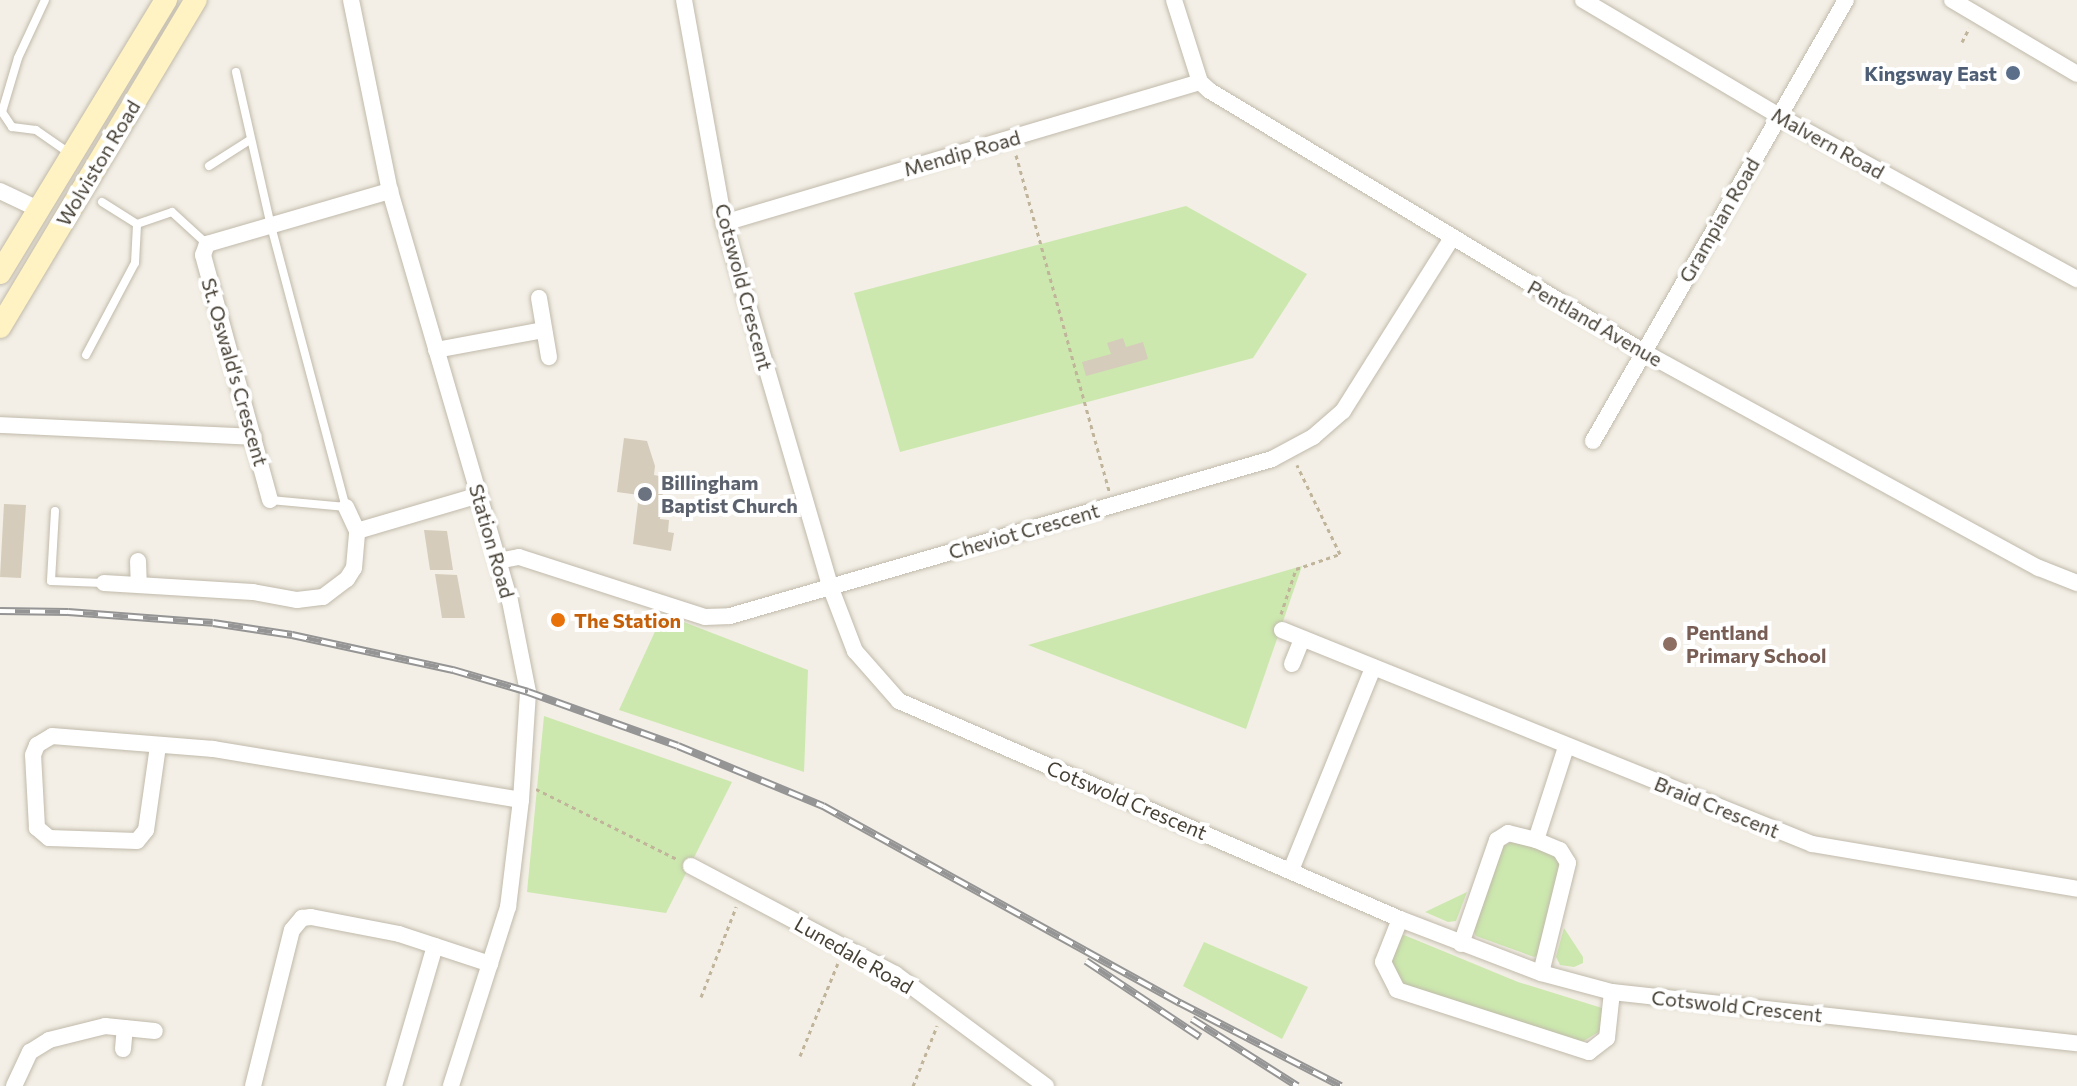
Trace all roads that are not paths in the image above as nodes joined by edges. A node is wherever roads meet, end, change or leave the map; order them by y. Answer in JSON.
{"nodes":[{"id":1,"x":45,"y":0,"type":"edge"},
{"id":2,"x":166,"y":0,"type":"edge"},
{"id":3,"x":196,"y":0,"type":"edge"},
{"id":4,"x":351,"y":0,"type":"edge"},
{"id":5,"x":684,"y":0,"type":"edge"},
{"id":6,"x":1174,"y":0,"type":"edge"},
{"id":7,"x":1583,"y":0,"type":"edge"},
{"id":8,"x":1846,"y":0,"type":"edge"},
{"id":9,"x":1952,"y":0,"type":"edge"},
{"id":10,"x":236,"y":72,"type":"dead end"},
{"id":11,"x":2077,"y":74,"type":"edge"},
{"id":12,"x":1200,"y":82,"type":"junction"},
{"id":13,"x":1779,"y":116,"type":"junction"},
{"id":14,"x":250,"y":140,"type":"junction"},
{"id":15,"x":72,"y":156,"type":"junction"},
{"id":16,"x":209,"y":166,"type":"dead end"},
{"id":17,"x":0,"y":191,"type":"edge"},
{"id":18,"x":390,"y":191,"type":"junction"},
{"id":19,"x":102,"y":202,"type":"dead end"},
{"id":20,"x":38,"y":209,"type":"junction"},
{"id":21,"x":724,"y":223,"type":"junction"},
{"id":22,"x":137,"y":224,"type":"junction"},
{"id":23,"x":271,"y":226,"type":"junction"},
{"id":24,"x":1452,"y":238,"type":"junction"},
{"id":25,"x":207,"y":244,"type":"junction"},
{"id":26,"x":0,"y":273,"type":"edge"},
{"id":27,"x":2077,"y":279,"type":"edge"},
{"id":28,"x":539,"y":298,"type":"dead end"},
{"id":29,"x":0,"y":327,"type":"edge"},
{"id":30,"x":544,"y":330,"type":"junction"},
{"id":31,"x":436,"y":350,"type":"junction"},
{"id":32,"x":1644,"y":352,"type":"junction"},
{"id":33,"x":86,"y":355,"type":"dead end"},
{"id":34,"x":549,"y":357,"type":"dead end"},
{"id":35,"x":0,"y":425,"type":"edge"},
{"id":36,"x":254,"y":437,"type":"junction"},
{"id":37,"x":1593,"y":441,"type":"dead end"},
{"id":38,"x":479,"y":495,"type":"junction"},
{"id":39,"x":270,"y":500,"type":"joint"},
{"id":40,"x":346,"y":507,"type":"junction"},
{"id":41,"x":55,"y":511,"type":"dead end"},
{"id":42,"x":357,"y":531,"type":"junction"},
{"id":43,"x":138,"y":561,"type":"dead end"},
{"id":44,"x":498,"y":561,"type":"junction"},
{"id":45,"x":104,"y":583,"type":"joint"},
{"id":46,"x":2077,"y":583,"type":"edge"},
{"id":47,"x":139,"y":584,"type":"junction"},
{"id":48,"x":830,"y":586,"type":"junction"},
{"id":49,"x":1282,"y":630,"type":"road end"},
{"id":50,"x":1302,"y":639,"type":"junction"},
{"id":51,"x":1292,"y":664,"type":"dead end"},
{"id":52,"x":1373,"y":668,"type":"junction"},
{"id":53,"x":158,"y":746,"type":"junction"},
{"id":54,"x":1566,"y":747,"type":"junction"},
{"id":55,"x":521,"y":800,"type":"junction"},
{"id":56,"x":1536,"y":840,"type":"junction"},
{"id":57,"x":691,"y":866,"type":"road end"},
{"id":58,"x":1291,"y":870,"type":"junction"},
{"id":59,"x":2077,"y":889,"type":"edge"},
{"id":60,"x":1400,"y":919,"type":"junction"},
{"id":61,"x":1461,"y":944,"type":"junction"},
{"id":62,"x":435,"y":946,"type":"junction"},
{"id":63,"x":490,"y":964,"type":"junction"},
{"id":64,"x":1541,"y":973,"type":"junction"},
{"id":65,"x":1612,"y":992,"type":"junction"},
{"id":66,"x":125,"y":1028,"type":"junction"},
{"id":67,"x":155,"y":1031,"type":"dead end"},
{"id":68,"x":2077,"y":1043,"type":"edge"},
{"id":69,"x":123,"y":1049,"type":"dead end"},
{"id":70,"x":14,"y":1086,"type":"edge"},
{"id":71,"x":253,"y":1086,"type":"edge"},
{"id":72,"x":394,"y":1086,"type":"edge"},
{"id":73,"x":451,"y":1086,"type":"edge"},
{"id":74,"x":1046,"y":1086,"type":"edge"}],
"edges":[{"from":1,"to":15,"type":"lane"},
{"from":2,"to":15,"type":"street","name":"Wolviston Road"},
{"from":3,"to":29,"type":"street","name":"Wolviston Road"},
{"from":4,"to":18,"type":"street","name":"Station Road"},
{"from":5,"to":21,"type":"street","name":"Cotswold Crescent"},
{"from":6,"to":12,"type":"street"},
{"from":7,"to":13,"type":"street","name":"Malvern Road"},
{"from":8,"to":13,"type":"street","name":"Grampian Road"},
{"from":9,"to":11,"type":"street"},
{"from":10,"to":14,"type":"lane"},
{"from":12,"to":21,"type":"street","name":"Mendip Road"},
{"from":12,"to":24,"type":"street","name":"Pentland Avenue"},
{"from":13,"to":27,"type":"street","name":"Malvern Road"},
{"from":13,"to":32,"type":"street","name":"Grampian Road"},
{"from":14,"to":16,"type":"lane"},
{"from":14,"to":23,"type":"lane"},
{"from":15,"to":20,"type":"street","name":"Wolviston Road"},
{"from":17,"to":20,"type":"street"},
{"from":18,"to":23,"type":"street"},
{"from":18,"to":31,"type":"street","name":"Station Road"},
{"from":19,"to":22,"type":"lane"},
{"from":20,"to":26,"type":"street","name":"Wolviston Road"},
{"from":21,"to":48,"type":"street","name":"Cotswold Crescent"},
{"from":22,"to":25,"type":"lane"},
{"from":22,"to":33,"type":"lane"},
{"from":23,"to":25,"type":"street"},
{"from":23,"to":40,"type":"lane"},
{"from":24,"to":32,"type":"street","name":"Pentland Avenue"},
{"from":24,"to":48,"type":"street","name":"Cheviot Crescent"},
{"from":25,"to":36,"type":"street","name":"St. Oswald's Crescent"},
{"from":28,"to":30,"type":"street"},
{"from":30,"to":31,"type":"street"},
{"from":30,"to":34,"type":"street"},
{"from":31,"to":38,"type":"street","name":"Station Road"},
{"from":32,"to":37,"type":"street","name":"Grampian Road"},
{"from":32,"to":46,"type":"street","name":"Pentland Avenue"},
{"from":35,"to":36,"type":"street"},
{"from":36,"to":39,"type":"street","name":"St. Oswald's Crescent"},
{"from":38,"to":42,"type":"street"},
{"from":38,"to":44,"type":"street","name":"Station Road"},
{"from":39,"to":40,"type":"lane"},
{"from":40,"to":42,"type":"street"},
{"from":41,"to":45,"type":"lane"},
{"from":42,"to":47,"type":"street"},
{"from":43,"to":47,"type":"street"},
{"from":44,"to":48,"type":"street","name":"Cheviot Crescent"},
{"from":44,"to":55,"type":"street","name":"Station Road"},
{"from":45,"to":47,"type":"street"},
{"from":48,"to":58,"type":"street","name":"Cotswold Crescent"},
{"from":49,"to":50,"type":"street","name":"Braid Crescent"},
{"from":50,"to":51,"type":"street"},
{"from":50,"to":52,"type":"street","name":"Braid Crescent"},
{"from":52,"to":54,"type":"street","name":"Braid Crescent"},
{"from":52,"to":58,"type":"street"},
{"from":53,"to":53,"type":"street"},
{"from":53,"to":55,"type":"street"},
{"from":54,"to":56,"type":"street"},
{"from":54,"to":59,"type":"street","name":"Braid Crescent"},
{"from":55,"to":63,"type":"street","name":"Station Road"},
{"from":56,"to":61,"type":"street"},
{"from":56,"to":64,"type":"street"},
{"from":57,"to":74,"type":"street","name":"Lunedale Road"},
{"from":58,"to":60,"type":"street","name":"Cotswold Crescent"},
{"from":60,"to":61,"type":"street","name":"Cotswold Crescent"},
{"from":60,"to":65,"type":"street"},
{"from":61,"to":64,"type":"street","name":"Cotswold Crescent"},
{"from":62,"to":63,"type":"street"},
{"from":62,"to":71,"type":"street"},
{"from":62,"to":72,"type":"street"},
{"from":63,"to":73,"type":"street","name":"Station Road"},
{"from":64,"to":65,"type":"street","name":"Cotswold Crescent"},
{"from":65,"to":68,"type":"street","name":"Cotswold Crescent"},
{"from":66,"to":67,"type":"street"},
{"from":66,"to":69,"type":"street"},
{"from":66,"to":70,"type":"street"}]}
